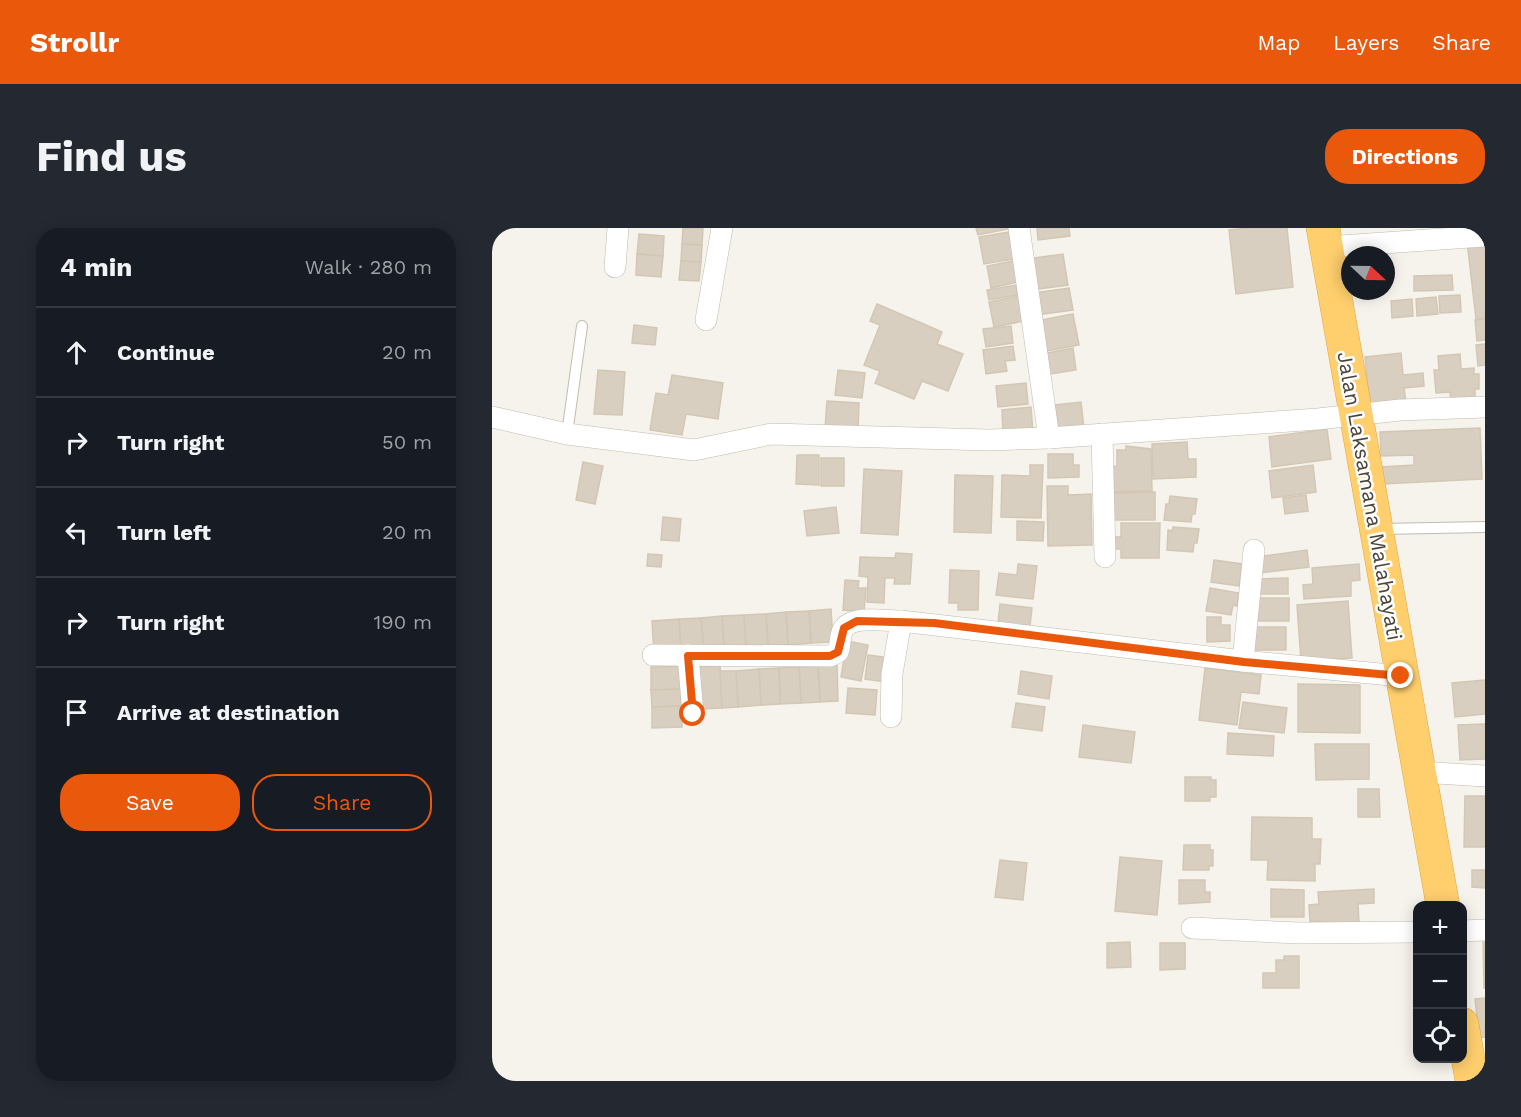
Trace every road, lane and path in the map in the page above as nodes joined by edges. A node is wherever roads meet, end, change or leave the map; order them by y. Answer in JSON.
{"nodes":[{"id":1,"x":618,"y":228,"type":"edge"},
{"id":2,"x":722,"y":228,"type":"edge"},
{"id":3,"x":1019,"y":228,"type":"edge"},
{"id":4,"x":1485,"y":236,"type":"edge"},
{"id":5,"x":1325,"y":237,"type":"edge"},
{"id":6,"x":615,"y":267,"type":"dead end"},
{"id":7,"x":706,"y":320,"type":"dead end"},
{"id":8,"x":582,"y":326,"type":"dead end"},
{"id":9,"x":1485,"y":407,"type":"edge"},
{"id":10,"x":1355,"y":415,"type":"junction"},
{"id":11,"x":492,"y":417,"type":"edge"},
{"id":12,"x":567,"y":434,"type":"junction"},
{"id":13,"x":1102,"y":435,"type":"junction"},
{"id":14,"x":1049,"y":438,"type":"junction"},
{"id":15,"x":1485,"y":527,"type":"edge"},
{"id":16,"x":1377,"y":530,"type":"junction"},
{"id":17,"x":1254,"y":550,"type":"dead end"},
{"id":18,"x":1105,"y":557,"type":"dead end"},
{"id":19,"x":901,"y":621,"type":"junction"},
{"id":20,"x":653,"y":655,"type":"dead end"},
{"id":21,"x":688,"y":656,"type":"junction"},
{"id":22,"x":1244,"y":662,"type":"junction"},
{"id":23,"x":1401,"y":676,"type":"junction"},
{"id":24,"x":693,"y":714,"type":"dead end"},
{"id":25,"x":891,"y":717,"type":"dead end"},
{"id":26,"x":1420,"y":772,"type":"junction"},
{"id":27,"x":1485,"y":776,"type":"edge"},
{"id":28,"x":1442,"y":901,"type":"edge"},
{"id":29,"x":1192,"y":928,"type":"dead end"},
{"id":30,"x":1485,"y":930,"type":"edge"},
{"id":31,"x":1467,"y":931,"type":"edge"},
{"id":32,"x":1413,"y":932,"type":"edge"},
{"id":33,"x":1467,"y":1040,"type":"edge"},
{"id":34,"x":1475,"y":1066,"type":"edge"}],
"edges":[{"from":1,"to":6,"type":"street"},
{"from":2,"to":7,"type":"street"},
{"from":3,"to":14,"type":"street"},
{"from":4,"to":5,"type":"street"},
{"from":5,"to":10,"type":"highway","name":"Jalan Laksamana Malahayati"},
{"from":8,"to":12,"type":"lane"},
{"from":9,"to":10,"type":"street"},
{"from":10,"to":13,"type":"street"},
{"from":10,"to":16,"type":"highway","name":"Jalan Laksamana Malahayati"},
{"from":11,"to":12,"type":"street"},
{"from":12,"to":14,"type":"street"},
{"from":13,"to":14,"type":"street"},
{"from":13,"to":18,"type":"street"},
{"from":15,"to":16,"type":"lane"},
{"from":16,"to":23,"type":"highway","name":"Jalan Laksamana Malahayati"},
{"from":17,"to":22,"type":"street"},
{"from":19,"to":21,"type":"street"},
{"from":19,"to":22,"type":"street"},
{"from":19,"to":25,"type":"street"},
{"from":20,"to":21,"type":"street"},
{"from":21,"to":24,"type":"street"},
{"from":22,"to":23,"type":"street"},
{"from":23,"to":26,"type":"highway","name":"Jalan Laksamana Malahayati"},
{"from":26,"to":27,"type":"street"},
{"from":26,"to":28,"type":"highway","name":"Jalan Laksamana Malahayati"},
{"from":29,"to":32,"type":"street"},
{"from":30,"to":31,"type":"street"},
{"from":33,"to":34,"type":"highway"}]}
